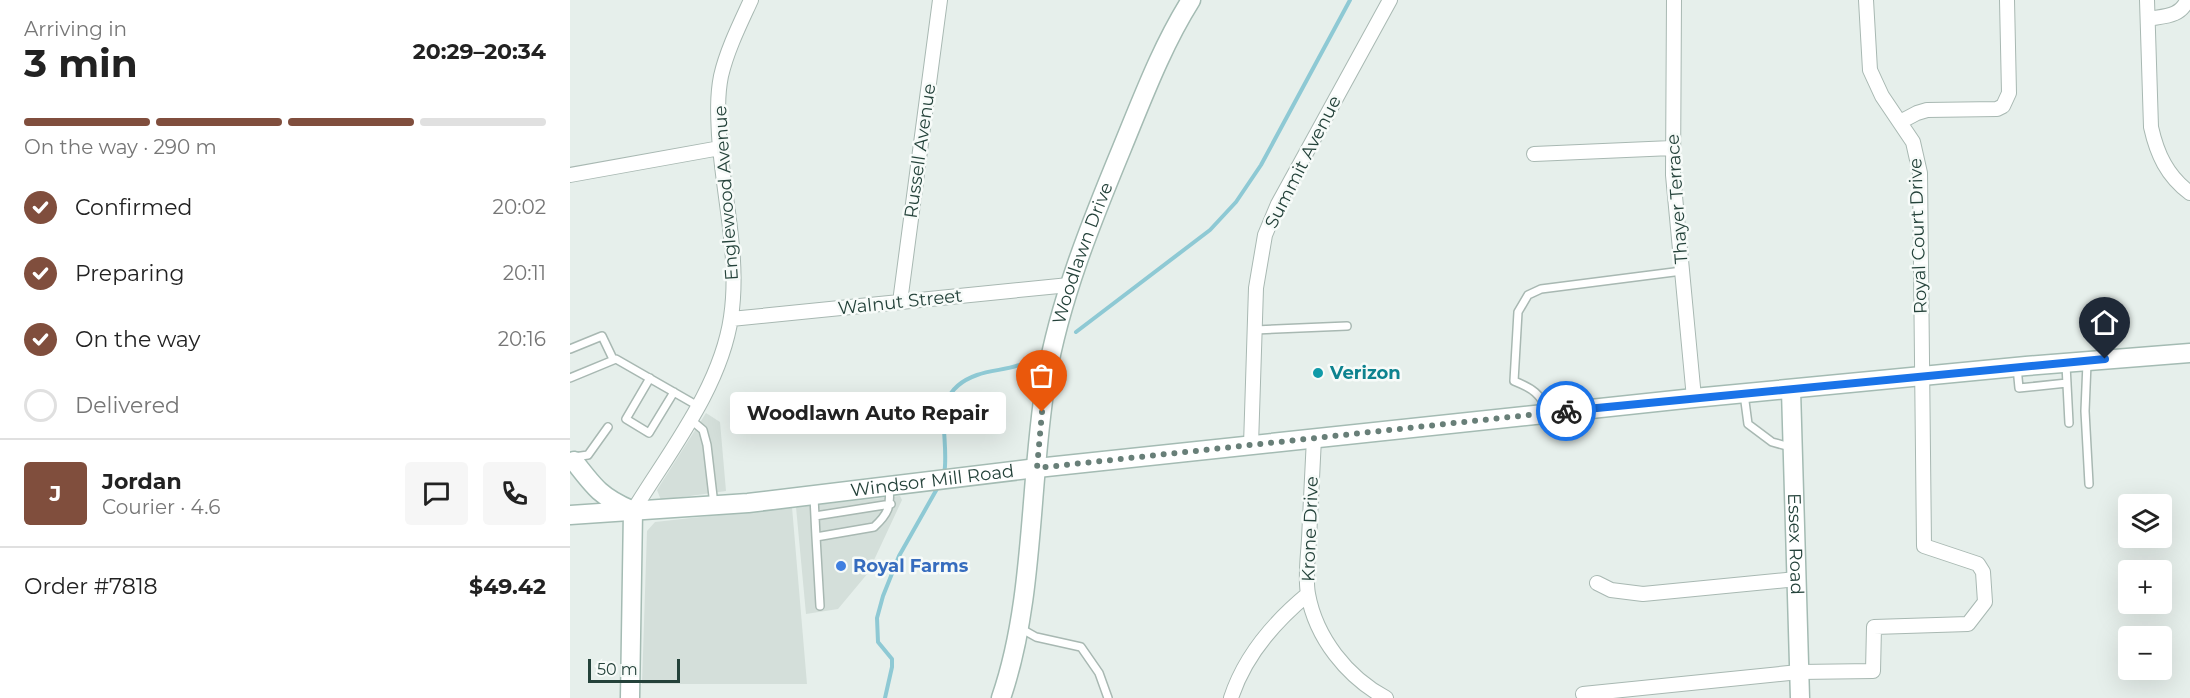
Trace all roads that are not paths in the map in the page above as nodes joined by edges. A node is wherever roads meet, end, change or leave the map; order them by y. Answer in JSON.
{"nodes":[{"id":1,"x":752,"y":0,"type":"edge"},
{"id":2,"x":940,"y":0,"type":"edge"},
{"id":3,"x":1191,"y":0,"type":"edge"},
{"id":4,"x":1390,"y":0,"type":"edge"},
{"id":5,"x":1674,"y":0,"type":"edge"},
{"id":6,"x":1866,"y":0,"type":"edge"},
{"id":7,"x":2007,"y":0,"type":"edge"},
{"id":8,"x":2147,"y":0,"type":"edge"},
{"id":9,"x":2187,"y":0,"type":"edge"},
{"id":10,"x":2148,"y":19,"type":"junction"},
{"id":11,"x":1900,"y":122,"type":"junction"},
{"id":12,"x":720,"y":148,"type":"junction"},
{"id":13,"x":1672,"y":148,"type":"junction"},
{"id":14,"x":1534,"y":154,"type":"dead end"},
{"id":15,"x":570,"y":175,"type":"edge"},
{"id":16,"x":2190,"y":193,"type":"edge"},
{"id":17,"x":1682,"y":271,"type":"junction"},
{"id":18,"x":1069,"y":285,"type":"junction"},
{"id":19,"x":900,"y":302,"type":"junction"},
{"id":20,"x":731,"y":319,"type":"junction"},
{"id":21,"x":1347,"y":326,"type":"dead end"},
{"id":22,"x":1255,"y":330,"type":"junction"},
{"id":23,"x":570,"y":349,"type":"edge"},
{"id":24,"x":2190,"y":353,"type":"edge"},
{"id":25,"x":613,"y":359,"type":"junction"},
{"id":26,"x":2087,"y":361,"type":"junction"},
{"id":27,"x":2066,"y":363,"type":"junction"},
{"id":28,"x":2017,"y":367,"type":"junction"},
{"id":29,"x":1921,"y":377,"type":"junction"},
{"id":30,"x":570,"y":378,"type":"edge"},
{"id":31,"x":650,"y":378,"type":"junction"},
{"id":32,"x":2067,"y":383,"type":"junction"},
{"id":33,"x":1791,"y":390,"type":"junction"},
{"id":34,"x":674,"y":392,"type":"junction"},
{"id":35,"x":1744,"y":394,"type":"junction"},
{"id":36,"x":1694,"y":398,"type":"junction"},
{"id":37,"x":698,"y":406,"type":"junction"},
{"id":38,"x":1549,"y":413,"type":"junction"},
{"id":39,"x":690,"y":419,"type":"junction"},
{"id":40,"x":2069,"y":423,"type":"dead end"},
{"id":41,"x":608,"y":427,"type":"dead end"},
{"id":42,"x":1314,"y":438,"type":"junction"},
{"id":43,"x":1251,"y":445,"type":"junction"},
{"id":44,"x":1793,"y":447,"type":"junction"},
{"id":45,"x":572,"y":457,"type":"edge"},
{"id":46,"x":1037,"y":468,"type":"junction"},
{"id":47,"x":2089,"y":484,"type":"dead end"},
{"id":48,"x":814,"y":495,"type":"junction"},
{"id":49,"x":890,"y":495,"type":"junction"},
{"id":50,"x":714,"y":505,"type":"junction"},
{"id":51,"x":633,"y":511,"type":"junction"},
{"id":52,"x":595,"y":514,"type":"junction"},
{"id":53,"x":570,"y":515,"type":"edge"},
{"id":54,"x":815,"y":516,"type":"junction"},
{"id":55,"x":816,"y":537,"type":"junction"},
{"id":56,"x":1797,"y":579,"type":"junction"},
{"id":57,"x":1596,"y":583,"type":"dead end"},
{"id":58,"x":1308,"y":594,"type":"junction"},
{"id":59,"x":820,"y":606,"type":"dead end"},
{"id":60,"x":1018,"y":627,"type":"junction"},
{"id":61,"x":1799,"y":672,"type":"junction"},
{"id":62,"x":1583,"y":694,"type":"dead end"},
{"id":63,"x":630,"y":698,"type":"edge"},
{"id":64,"x":1001,"y":698,"type":"edge"},
{"id":65,"x":1108,"y":698,"type":"edge"},
{"id":66,"x":1231,"y":698,"type":"edge"},
{"id":67,"x":1386,"y":698,"type":"edge"},
{"id":68,"x":1800,"y":698,"type":"edge"}],
"edges":[{"from":1,"to":12,"type":"street","name":"Englewood Avenue"},
{"from":2,"to":19,"type":"street","name":"Russell Avenue"},
{"from":3,"to":18,"type":"main road","name":"Woodlawn Drive"},
{"from":4,"to":22,"type":"street","name":"Summit Avenue"},
{"from":5,"to":13,"type":"street","name":"Thayer Terrace"},
{"from":6,"to":11,"type":"street","name":"Royal Court Drive"},
{"from":7,"to":11,"type":"street"},
{"from":8,"to":10,"type":"street"},
{"from":9,"to":10,"type":"street"},
{"from":10,"to":16,"type":"street"},
{"from":11,"to":29,"type":"street","name":"Royal Court Drive"},
{"from":12,"to":15,"type":"street"},
{"from":12,"to":20,"type":"street","name":"Englewood Avenue"},
{"from":13,"to":14,"type":"street"},
{"from":13,"to":17,"type":"street","name":"Thayer Terrace"},
{"from":17,"to":36,"type":"street","name":"Thayer Terrace"},
{"from":17,"to":38,"type":"lane"},
{"from":18,"to":19,"type":"street","name":"Walnut Street"},
{"from":18,"to":46,"type":"main road","name":"Woodlawn Drive"},
{"from":19,"to":20,"type":"street","name":"Walnut Street"},
{"from":20,"to":37,"type":"street","name":"Englewood Avenue"},
{"from":21,"to":22,"type":"lane"},
{"from":22,"to":43,"type":"street","name":"Summit Avenue"},
{"from":23,"to":25,"type":"lane"},
{"from":24,"to":26,"type":"main road","name":"Windsor Mill Road"},
{"from":25,"to":30,"type":"lane"},
{"from":25,"to":31,"type":"lane"},
{"from":26,"to":27,"type":"main road","name":"Windsor Mill Road"},
{"from":26,"to":47,"type":"lane"},
{"from":27,"to":28,"type":"main road","name":"Windsor Mill Road"},
{"from":27,"to":32,"type":"lane"},
{"from":28,"to":29,"type":"main road","name":"Windsor Mill Road"},
{"from":28,"to":32,"type":"lane"},
{"from":29,"to":33,"type":"main road","name":"Windsor Mill Road"},
{"from":29,"to":61,"type":"street","name":"Royal Court Drive"},
{"from":31,"to":34,"type":"lane"},
{"from":31,"to":34,"type":"lane"},
{"from":32,"to":40,"type":"lane"},
{"from":33,"to":35,"type":"main road","name":"Windsor Mill Road"},
{"from":33,"to":44,"type":"main road","name":"Essex Road"},
{"from":34,"to":37,"type":"lane"},
{"from":35,"to":36,"type":"main road","name":"Windsor Mill Road"},
{"from":35,"to":44,"type":"lane"},
{"from":36,"to":38,"type":"main road","name":"Windsor Mill Road"},
{"from":37,"to":39,"type":"street","name":"Englewood Avenue"},
{"from":38,"to":42,"type":"main road","name":"Windsor Mill Road"},
{"from":39,"to":50,"type":"lane"},
{"from":39,"to":51,"type":"street","name":"Englewood Avenue"},
{"from":41,"to":45,"type":"lane"},
{"from":42,"to":43,"type":"main road","name":"Windsor Mill Road"},
{"from":42,"to":58,"type":"street","name":"Krone Drive"},
{"from":43,"to":46,"type":"main road","name":"Windsor Mill Road"},
{"from":44,"to":56,"type":"main road","name":"Essex Road"},
{"from":45,"to":51,"type":"main road"},
{"from":45,"to":52,"type":"main road"},
{"from":46,"to":49,"type":"main road","name":"Windsor Mill Road"},
{"from":46,"to":60,"type":"main road","name":"Woodlawn Drive"},
{"from":48,"to":49,"type":"main road","name":"Windsor Mill Road"},
{"from":48,"to":50,"type":"main road","name":"Windsor Mill Road"},
{"from":48,"to":54,"type":"lane"},
{"from":49,"to":54,"type":"lane"},
{"from":49,"to":55,"type":"lane"},
{"from":50,"to":51,"type":"main road","name":"Windsor Mill Road"},
{"from":51,"to":52,"type":"main road","name":"Windsor Mill Road"},
{"from":51,"to":63,"type":"main road"},
{"from":52,"to":53,"type":"main road","name":"Windsor Mill Road"},
{"from":54,"to":55,"type":"lane"},
{"from":55,"to":59,"type":"lane"},
{"from":56,"to":57,"type":"street"},
{"from":56,"to":61,"type":"main road","name":"Essex Road"},
{"from":58,"to":66,"type":"street"},
{"from":58,"to":67,"type":"street","name":"Krone Drive"},
{"from":60,"to":64,"type":"main road","name":"Woodlawn Drive"},
{"from":60,"to":65,"type":"lane"},
{"from":61,"to":62,"type":"street"},
{"from":61,"to":68,"type":"main road","name":"Essex Road"}]}
